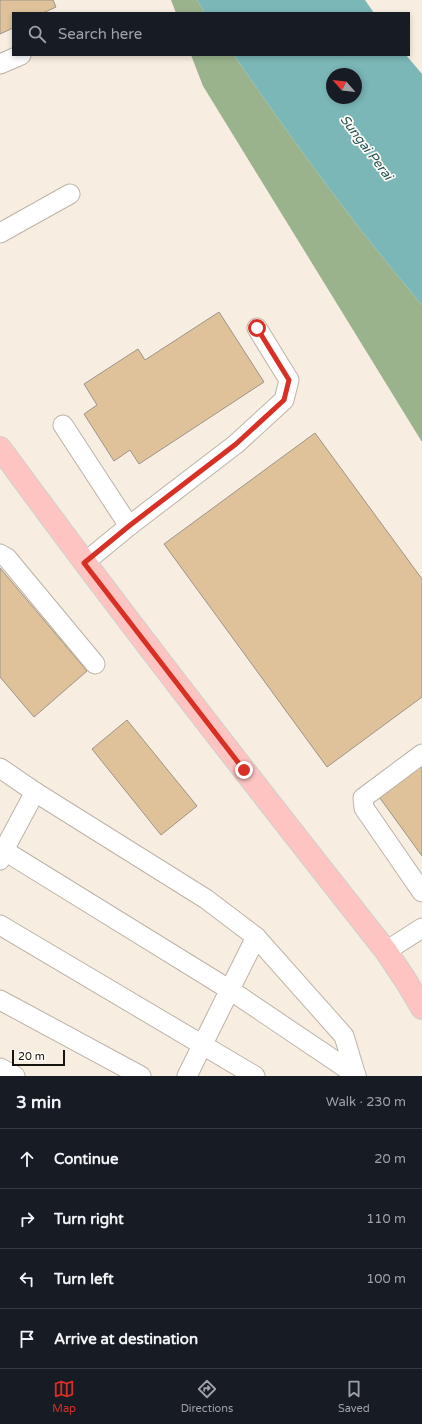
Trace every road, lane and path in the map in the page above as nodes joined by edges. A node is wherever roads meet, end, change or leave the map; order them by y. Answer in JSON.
{"nodes":[{"id":1,"x":19,"y":56,"type":"edge"},
{"id":2,"x":0,"y":64,"type":"edge"},
{"id":3,"x":70,"y":194,"type":"dead end"},
{"id":4,"x":0,"y":233,"type":"edge"},
{"id":5,"x":257,"y":328,"type":"dead end"},
{"id":6,"x":63,"y":425,"type":"dead end"},
{"id":7,"x":0,"y":448,"type":"edge"},
{"id":8,"x":129,"y":526,"type":"junction"},
{"id":9,"x":0,"y":554,"type":"edge"},
{"id":10,"x":84,"y":563,"type":"junction"},
{"id":11,"x":95,"y":664,"type":"dead end"},
{"id":12,"x":422,"y":754,"type":"edge"},
{"id":13,"x":0,"y":768,"type":"edge"},
{"id":14,"x":35,"y":792,"type":"junction"},
{"id":15,"x":1,"y":853,"type":"edge"},
{"id":16,"x":422,"y":892,"type":"edge"},
{"id":17,"x":0,"y":925,"type":"edge"},
{"id":18,"x":422,"y":928,"type":"edge"},
{"id":19,"x":256,"y":937,"type":"junction"},
{"id":20,"x":386,"y":951,"type":"junction"},
{"id":21,"x":230,"y":990,"type":"junction"},
{"id":22,"x":0,"y":1000,"type":"edge"},
{"id":23,"x":422,"y":1008,"type":"edge"},
{"id":24,"x":202,"y":1045,"type":"junction"},
{"id":25,"x":0,"y":1068,"type":"edge"},
{"id":26,"x":15,"y":1076,"type":"edge"},
{"id":27,"x":141,"y":1076,"type":"edge"},
{"id":28,"x":187,"y":1076,"type":"edge"},
{"id":29,"x":255,"y":1076,"type":"edge"},
{"id":30,"x":356,"y":1076,"type":"edge"}],
"edges":[{"from":1,"to":2,"type":"lane"},
{"from":3,"to":4,"type":"lane"},
{"from":5,"to":8,"type":"lane"},
{"from":6,"to":8,"type":"lane"},
{"from":7,"to":10,"type":"main road"},
{"from":8,"to":10,"type":"lane"},
{"from":9,"to":11,"type":"lane"},
{"from":10,"to":20,"type":"main road"},
{"from":12,"to":16,"type":"lane"},
{"from":13,"to":14,"type":"lane"},
{"from":14,"to":15,"type":"lane"},
{"from":14,"to":19,"type":"lane"},
{"from":15,"to":21,"type":"lane"},
{"from":17,"to":24,"type":"lane"},
{"from":18,"to":20,"type":"lane"},
{"from":19,"to":21,"type":"lane"},
{"from":19,"to":30,"type":"lane"},
{"from":20,"to":23,"type":"main road"},
{"from":21,"to":24,"type":"lane"},
{"from":21,"to":30,"type":"lane"},
{"from":22,"to":27,"type":"lane"},
{"from":24,"to":28,"type":"lane"},
{"from":24,"to":29,"type":"lane"},
{"from":25,"to":26,"type":"lane"}]}
